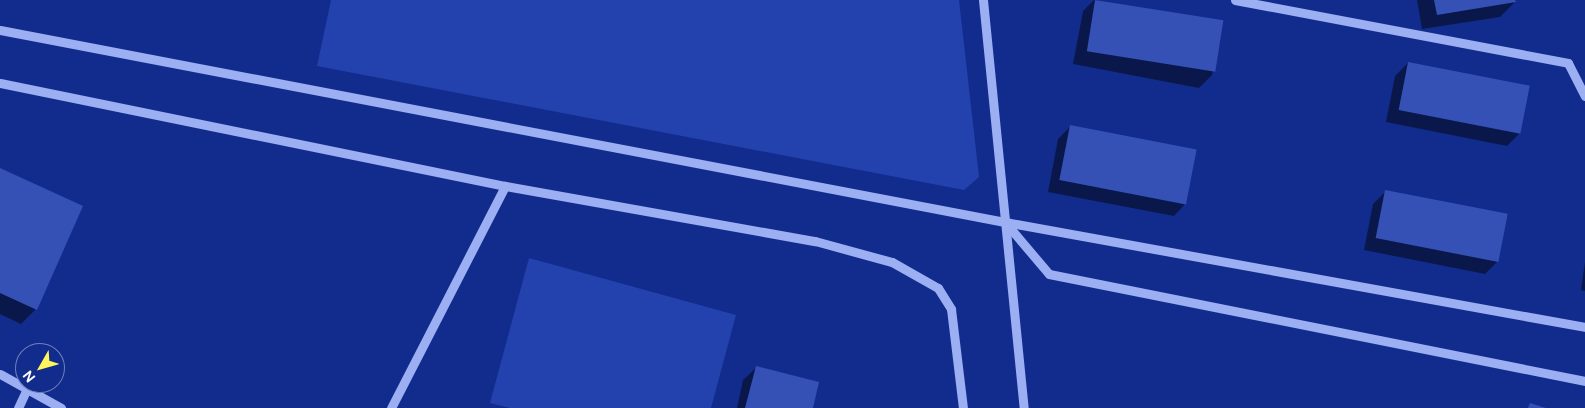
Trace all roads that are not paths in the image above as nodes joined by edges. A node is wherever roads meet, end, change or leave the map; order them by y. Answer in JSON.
{"nodes":[{"id":1,"x":983,"y":0,"type":"edge"},
{"id":2,"x":1235,"y":0,"type":"edge"},
{"id":3,"x":1260,"y":3,"type":"edge"},
{"id":4,"x":0,"y":30,"type":"edge"},
{"id":5,"x":0,"y":84,"type":"edge"},
{"id":6,"x":1585,"y":96,"type":"edge"},
{"id":7,"x":505,"y":186,"type":"junction"},
{"id":8,"x":1005,"y":222,"type":"junction"},
{"id":9,"x":1585,"y":327,"type":"edge"},
{"id":10,"x":0,"y":374,"type":"edge"},
{"id":11,"x":1585,"y":381,"type":"edge"},
{"id":12,"x":15,"y":382,"type":"edge"},
{"id":13,"x":25,"y":393,"type":"edge"},
{"id":14,"x":34,"y":393,"type":"edge"},
{"id":15,"x":18,"y":408,"type":"edge"},
{"id":16,"x":62,"y":408,"type":"edge"},
{"id":17,"x":391,"y":408,"type":"edge"},
{"id":18,"x":963,"y":408,"type":"edge"},
{"id":19,"x":1024,"y":408,"type":"edge"}],
"edges":[{"from":1,"to":8,"type":"lane"},
{"from":2,"to":3,"type":"lane"},
{"from":3,"to":6,"type":"lane"},
{"from":4,"to":8,"type":"lane"},
{"from":5,"to":7,"type":"lane"},
{"from":7,"to":17,"type":"lane"},
{"from":7,"to":18,"type":"lane"},
{"from":8,"to":9,"type":"lane"},
{"from":8,"to":11,"type":"lane"},
{"from":8,"to":19,"type":"lane"},
{"from":10,"to":12,"type":"lane"},
{"from":13,"to":15,"type":"lane"},
{"from":14,"to":16,"type":"lane"}]}
